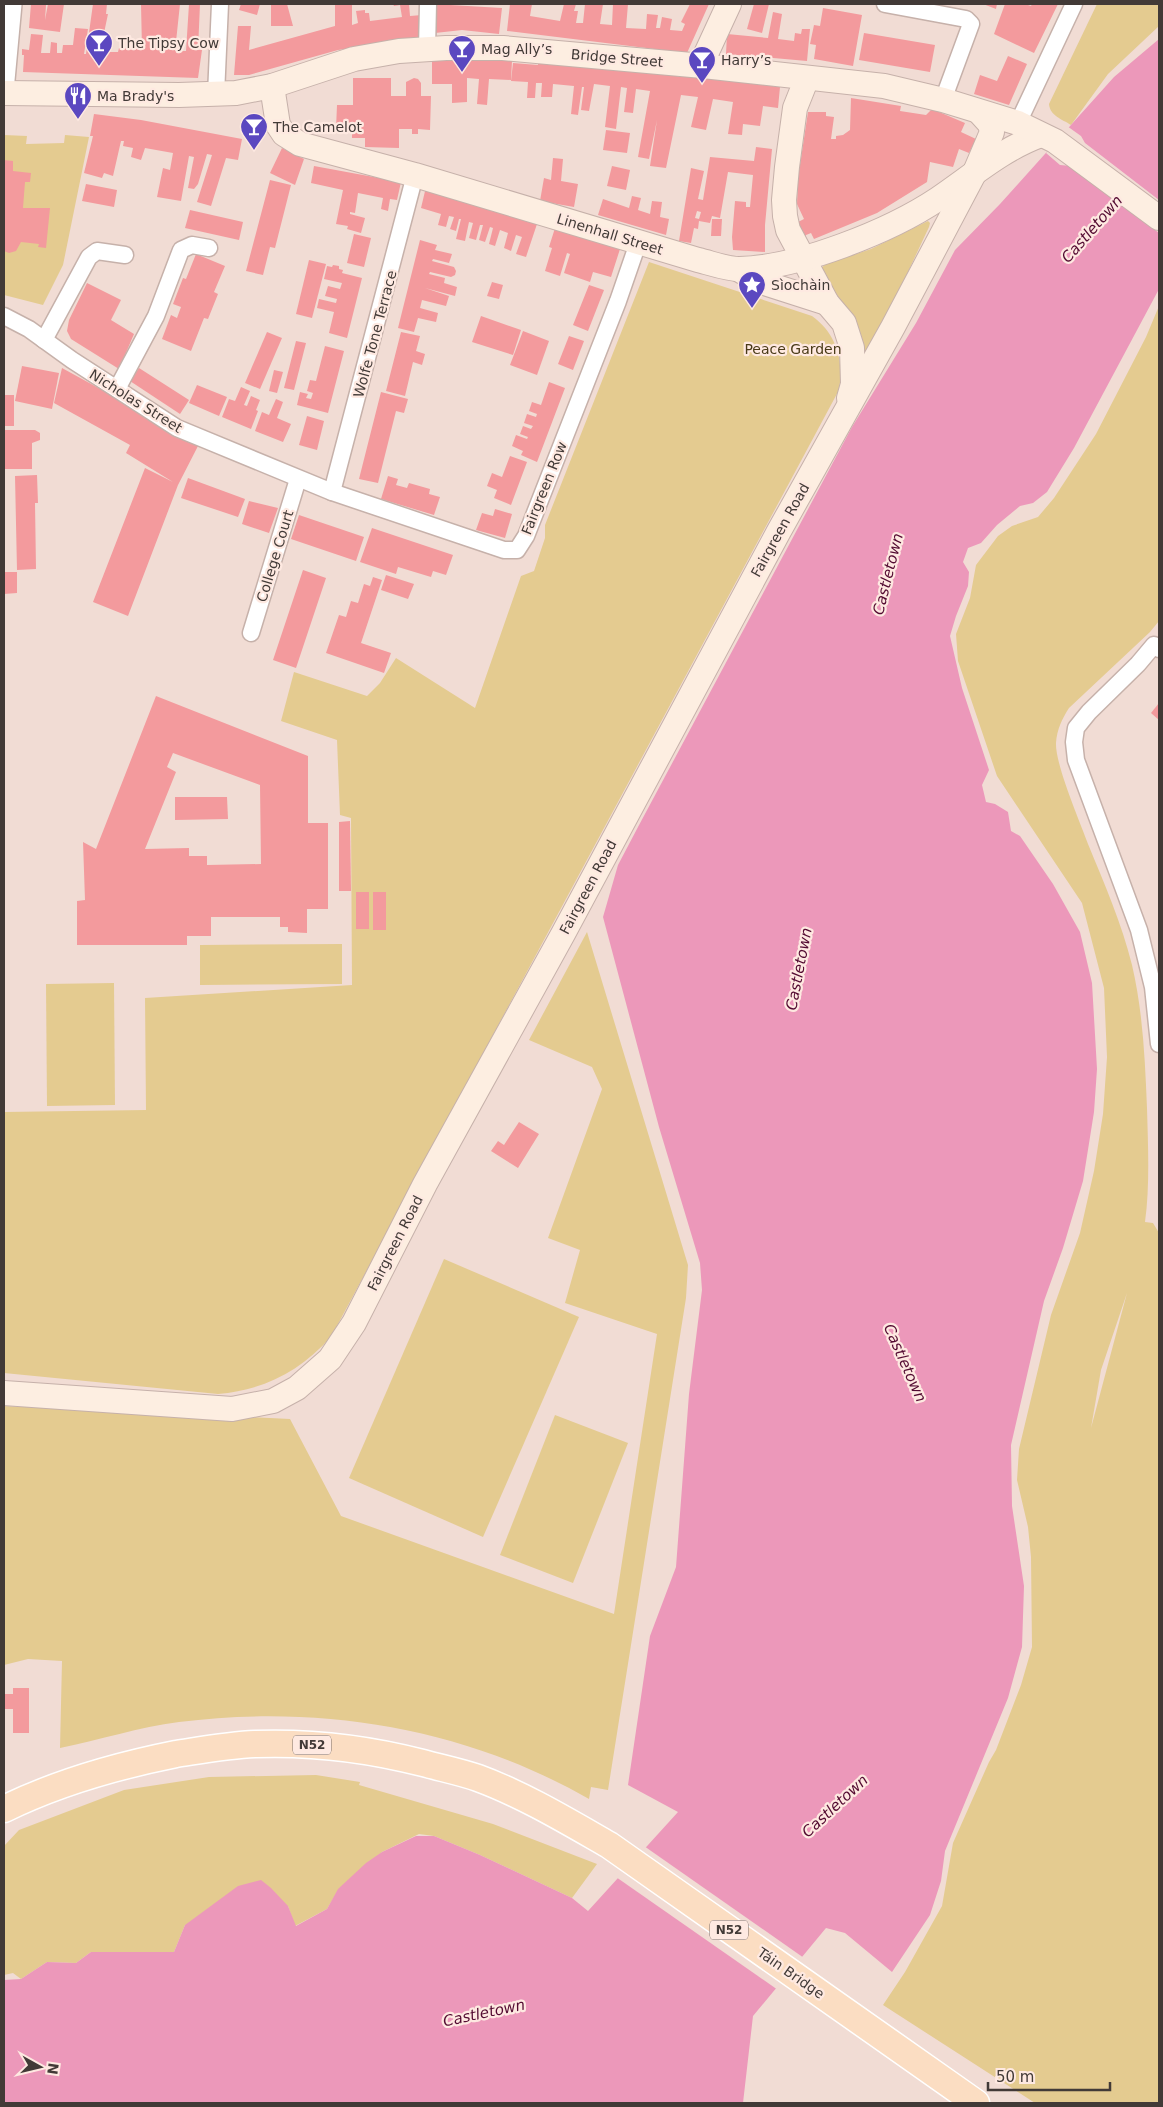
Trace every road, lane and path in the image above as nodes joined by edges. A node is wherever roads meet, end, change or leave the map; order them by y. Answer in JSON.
{"nodes":[{"id":1,"x":10,"y":4,"type":"edge"},
{"id":2,"x":220,"y":4,"type":"edge"},
{"id":3,"x":428,"y":4,"type":"edge"},
{"id":4,"x":729,"y":4,"type":"edge"},
{"id":5,"x":885,"y":4,"type":"edge"},
{"id":6,"x":1074,"y":4,"type":"edge"},
{"id":7,"x":427,"y":50,"type":"junction"},
{"id":8,"x":703,"y":66,"type":"junction"},
{"id":9,"x":807,"y":78,"type":"junction"},
{"id":10,"x":4,"y":80,"type":"edge"},
{"id":11,"x":272,"y":86,"type":"junction"},
{"id":12,"x":4,"y":93,"type":"edge"},
{"id":13,"x":216,"y":95,"type":"junction"},
{"id":14,"x":943,"y":100,"type":"junction"},
{"id":15,"x":980,"y":112,"type":"junction"},
{"id":16,"x":1018,"y":123,"type":"junction"},
{"id":17,"x":1048,"y":138,"type":"junction"},
{"id":18,"x":975,"y":172,"type":"junction"},
{"id":19,"x":415,"y":175,"type":"junction"},
{"id":20,"x":1159,"y":218,"type":"edge"},
{"id":21,"x":638,"y":243,"type":"junction"},
{"id":22,"x":209,"y":248,"type":"dead end"},
{"id":23,"x":126,"y":255,"type":"dead end"},
{"id":24,"x":803,"y":258,"type":"junction"},
{"id":25,"x":738,"y":269,"type":"junction"},
{"id":26,"x":827,"y":303,"type":"junction"},
{"id":27,"x":4,"y":316,"type":"edge"},
{"id":28,"x":44,"y":340,"type":"junction"},
{"id":29,"x":117,"y":389,"type":"junction"},
{"id":30,"x":843,"y":416,"type":"junction"},
{"id":31,"x":298,"y":479,"type":"junction"},
{"id":32,"x":332,"y":492,"type":"junction"},
{"id":33,"x":252,"y":633,"type":"dead end"},
{"id":34,"x":1159,"y":649,"type":"edge"},
{"id":35,"x":1159,"y":1044,"type":"edge"},
{"id":36,"x":4,"y":1393,"type":"edge"},
{"id":37,"x":4,"y":1809,"type":"edge"},
{"id":38,"x":976,"y":2103,"type":"edge"}],
"edges":[{"from":1,"to":10,"type":"street"},
{"from":2,"to":13,"type":"street"},
{"from":3,"to":7,"type":"street"},
{"from":4,"to":8,"type":"main road"},
{"from":5,"to":14,"type":"street"},
{"from":6,"to":16,"type":"street"},
{"from":7,"to":8,"type":"main road","name":"Bridge Street"},
{"from":7,"to":11,"type":"main road","name":"Bridge Street"},
{"from":8,"to":9,"type":"main road","name":"Bridge Street"},
{"from":9,"to":14,"type":"main road","name":"Bridge Street"},
{"from":9,"to":24,"type":"main road"},
{"from":11,"to":13,"type":"main road","name":"Bridge Street"},
{"from":11,"to":19,"type":"main road","name":"Linenhall Street"},
{"from":12,"to":13,"type":"main road","name":"Bridge Street"},
{"from":14,"to":15,"type":"main road","name":"Bridge Street"},
{"from":15,"to":16,"type":"main road","name":"Bridge Street"},
{"from":15,"to":18,"type":"main road","name":"Fairgreen Road"},
{"from":16,"to":17,"type":"main road","name":"Bridge Street"},
{"from":17,"to":18,"type":"main road","name":"Linenhall Street"},
{"from":17,"to":20,"type":"main road","name":"Bridge Street"},
{"from":18,"to":24,"type":"main road","name":"Linenhall Street"},
{"from":18,"to":30,"type":"main road","name":"Fairgreen Road"},
{"from":19,"to":21,"type":"main road","name":"Linenhall Street"},
{"from":19,"to":32,"type":"street","name":"Wolfe Tone Terrace"},
{"from":21,"to":25,"type":"main road","name":"Linenhall Street"},
{"from":21,"to":32,"type":"street","name":"Fairgreen Row"},
{"from":22,"to":29,"type":"street"},
{"from":23,"to":28,"type":"street"},
{"from":24,"to":25,"type":"main road","name":"Linenhall Street"},
{"from":24,"to":26,"type":"main road"},
{"from":25,"to":26,"type":"main road"},
{"from":26,"to":30,"type":"main road"},
{"from":27,"to":28,"type":"street","name":"Nicholas Street"},
{"from":28,"to":29,"type":"street","name":"Nicholas Street"},
{"from":29,"to":31,"type":"street","name":"Nicholas Street"},
{"from":30,"to":36,"type":"main road","name":"Fairgreen Road"},
{"from":31,"to":32,"type":"street","name":"Nicholas Street"},
{"from":31,"to":33,"type":"street","name":"College Court"},
{"from":34,"to":35,"type":"street"},
{"from":37,"to":38,"type":"main road","name":"Táin Bridge","number":"N52"}]}
